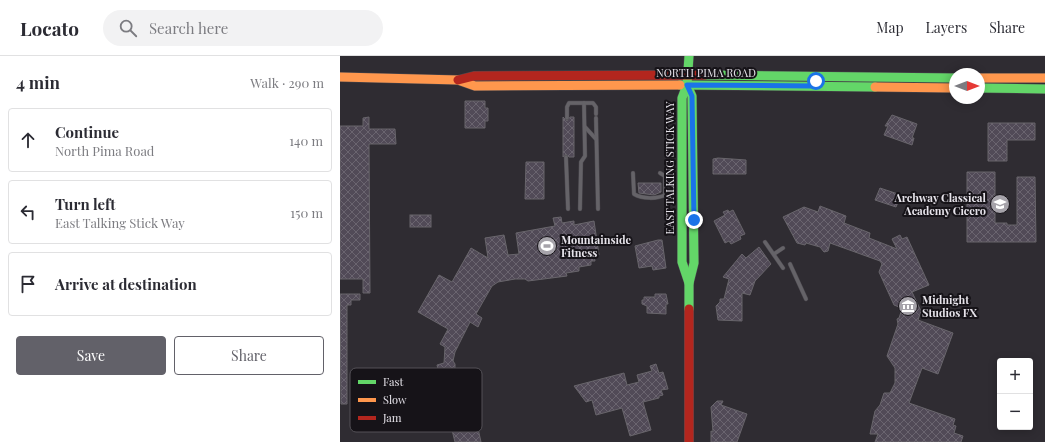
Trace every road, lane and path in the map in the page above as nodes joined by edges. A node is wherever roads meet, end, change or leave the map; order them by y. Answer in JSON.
{"nodes":[{"id":1,"x":688,"y":56,"type":"edge"},
{"id":2,"x":688,"y":75,"type":"junction"},
{"id":3,"x":340,"y":77,"type":"edge"},
{"id":4,"x":878,"y":77,"type":"junction"},
{"id":5,"x":949,"y":78,"type":"edge"},
{"id":6,"x":985,"y":78,"type":"edge"},
{"id":7,"x":1045,"y":78,"type":"edge"},
{"id":8,"x":458,"y":80,"type":"junction"},
{"id":9,"x":687,"y":85,"type":"junction"},
{"id":10,"x":812,"y":86,"type":"junction"},
{"id":11,"x":949,"y":88,"type":"edge"},
{"id":12,"x":985,"y":88,"type":"edge"},
{"id":13,"x":1045,"y":89,"type":"edge"},
{"id":14,"x":584,"y":103,"type":"junction"},
{"id":15,"x":567,"y":118,"type":"dead end"},
{"id":16,"x":585,"y":126,"type":"junction"},
{"id":17,"x":596,"y":139,"type":"junction"},
{"id":18,"x":566,"y":157,"type":"dead end"},
{"id":19,"x":633,"y":173,"type":"dead end"},
{"id":20,"x":660,"y":173,"type":"dead end"},
{"id":21,"x":682,"y":207,"type":"junction"},
{"id":22,"x":568,"y":209,"type":"dead end"},
{"id":23,"x":580,"y":209,"type":"dead end"},
{"id":24,"x":598,"y":209,"type":"dead end"},
{"id":25,"x":765,"y":242,"type":"dead end"},
{"id":26,"x":783,"y":248,"type":"dead end"},
{"id":27,"x":694,"y":254,"type":"junction"},
{"id":28,"x":774,"y":254,"type":"junction"},
{"id":29,"x":790,"y":264,"type":"dead end"},
{"id":30,"x":783,"y":268,"type":"dead end"},
{"id":31,"x":689,"y":283,"type":"junction"},
{"id":32,"x":806,"y":299,"type":"dead end"},
{"id":33,"x":688,"y":442,"type":"edge"}],
"edges":[{"from":1,"to":2,"type":"main road"},
{"from":2,"to":4,"type":"main road","name":"NORTH PIMA ROAD"},
{"from":2,"to":8,"type":"main road","name":"NORTH PIMA ROAD"},
{"from":2,"to":9,"type":"main road"},
{"from":3,"to":8,"type":"main road","name":"NORTH PIMA ROAD"},
{"from":4,"to":5,"type":"main road","name":"NORTH PIMA ROAD"},
{"from":4,"to":10,"type":"main road"},
{"from":6,"to":7,"type":"main road"},
{"from":8,"to":9,"type":"main road","name":"NORTH PIMA ROAD"},
{"from":9,"to":10,"type":"main road","name":"NORTH PIMA ROAD"},
{"from":9,"to":21,"type":"main road","name":"EAST TALKING STICK WAY"},
{"from":9,"to":27,"type":"main road","name":"EAST TALKING STICK WAY"},
{"from":10,"to":11,"type":"main road","name":"NORTH PIMA ROAD"},
{"from":12,"to":13,"type":"main road"},
{"from":14,"to":15,"type":"lane"},
{"from":14,"to":16,"type":"lane"},
{"from":14,"to":17,"type":"lane"},
{"from":16,"to":17,"type":"lane"},
{"from":16,"to":23,"type":"lane"},
{"from":17,"to":24,"type":"lane"},
{"from":18,"to":22,"type":"lane"},
{"from":19,"to":20,"type":"lane"},
{"from":21,"to":27,"type":"main road"},
{"from":21,"to":31,"type":"main road","name":"EAST TALKING STICK WAY"},
{"from":25,"to":28,"type":"lane"},
{"from":26,"to":28,"type":"lane"},
{"from":27,"to":31,"type":"main road","name":"EAST TALKING STICK WAY"},
{"from":28,"to":30,"type":"lane"},
{"from":29,"to":32,"type":"lane"},
{"from":31,"to":33,"type":"main road","name":"EAST TALKING STICK WAY"}]}
